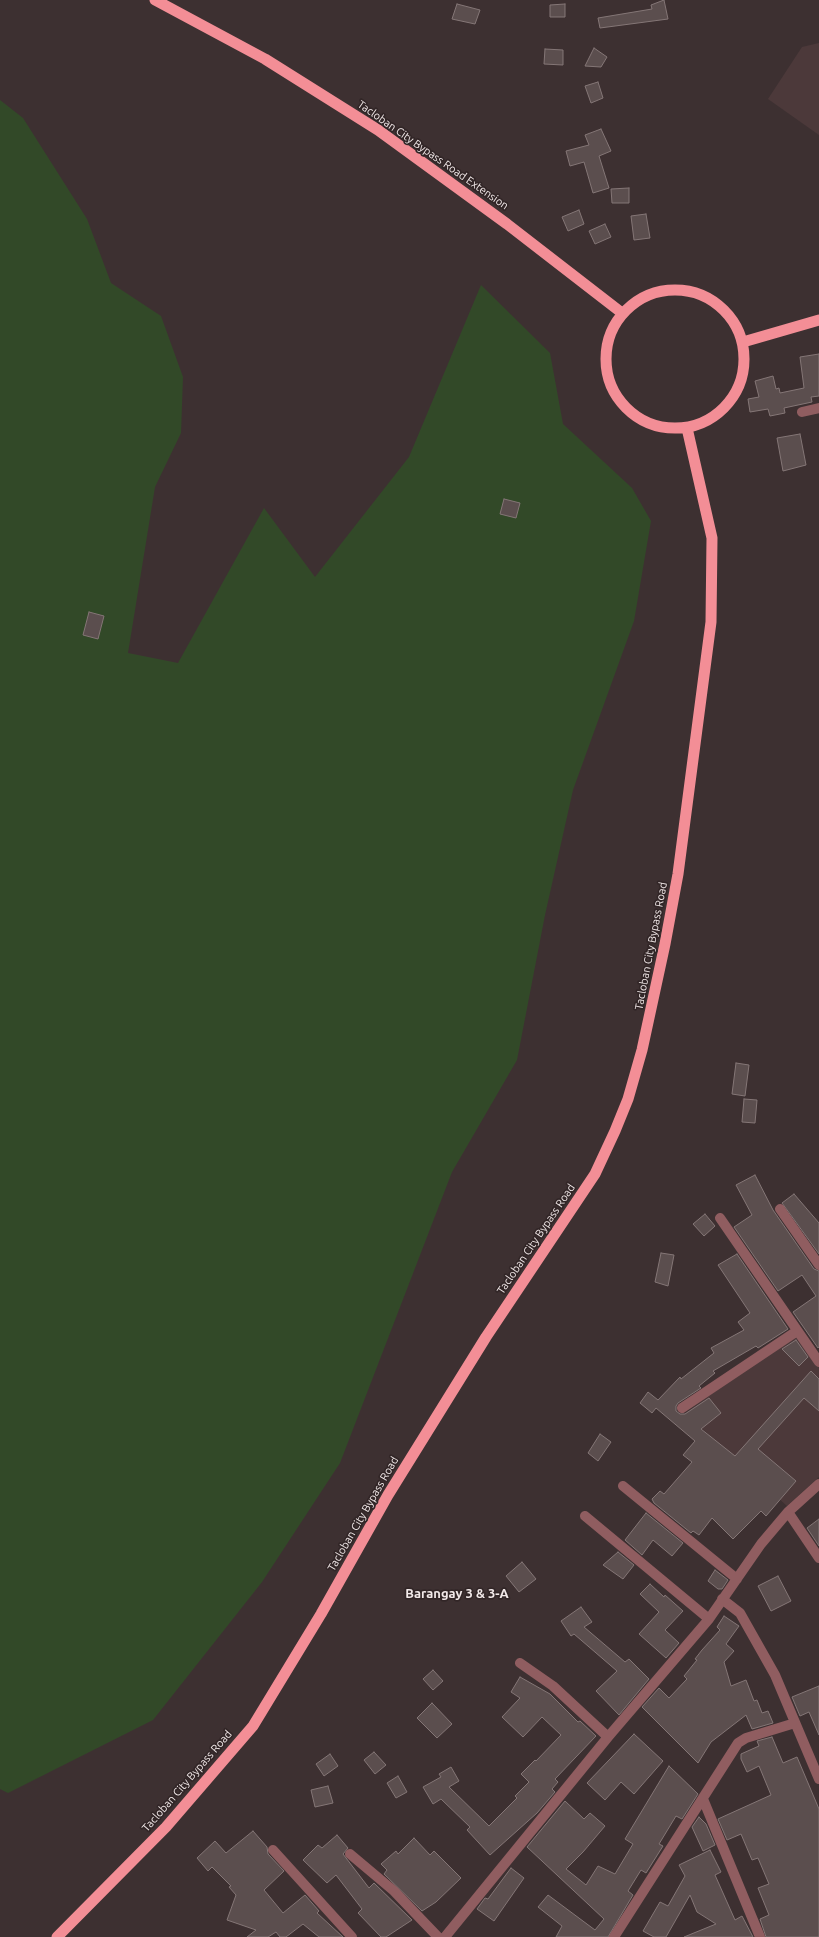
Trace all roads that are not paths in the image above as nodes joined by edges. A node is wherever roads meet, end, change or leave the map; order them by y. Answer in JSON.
{"nodes":[{"id":1,"x":155,"y":0,"type":"edge"},
{"id":2,"x":622,"y":313,"type":"junction"},
{"id":3,"x":819,"y":320,"type":"edge"},
{"id":4,"x":743,"y":342,"type":"junction"},
{"id":5,"x":819,"y":408,"type":"edge"},
{"id":6,"x":802,"y":412,"type":"dead end"},
{"id":7,"x":687,"y":428,"type":"junction"},
{"id":8,"x":780,"y":1210,"type":"dead end"},
{"id":9,"x":720,"y":1218,"type":"dead end"},
{"id":10,"x":819,"y":1265,"type":"edge"},
{"id":11,"x":797,"y":1331,"type":"junction"},
{"id":12,"x":819,"y":1362,"type":"edge"},
{"id":13,"x":682,"y":1408,"type":"dead end"},
{"id":14,"x":819,"y":1484,"type":"edge"},
{"id":15,"x":623,"y":1486,"type":"dead end"},
{"id":16,"x":788,"y":1512,"type":"junction"},
{"id":17,"x":585,"y":1516,"type":"dead end"},
{"id":18,"x":819,"y":1558,"type":"edge"},
{"id":19,"x":737,"y":1579,"type":"junction"},
{"id":20,"x":722,"y":1599,"type":"junction"},
{"id":21,"x":708,"y":1619,"type":"junction"},
{"id":22,"x":520,"y":1663,"type":"dead end"},
{"id":23,"x":795,"y":1723,"type":"junction"},
{"id":24,"x":608,"y":1737,"type":"junction"},
{"id":25,"x":819,"y":1779,"type":"edge"},
{"id":26,"x":703,"y":1799,"type":"junction"},
{"id":27,"x":274,"y":1850,"type":"dead end"},
{"id":28,"x":350,"y":1854,"type":"dead end"},
{"id":29,"x":57,"y":1937,"type":"edge"},
{"id":30,"x":352,"y":1937,"type":"edge"},
{"id":31,"x":438,"y":1937,"type":"edge"},
{"id":32,"x":445,"y":1937,"type":"edge"},
{"id":33,"x":614,"y":1937,"type":"edge"},
{"id":34,"x":760,"y":1937,"type":"edge"}],
"edges":[{"from":1,"to":2,"type":"highway","name":"Tacloban City Bypass Road Extension"},
{"from":2,"to":4,"type":"highway"},
{"from":2,"to":7,"type":"highway"},
{"from":3,"to":4,"type":"highway"},
{"from":4,"to":7,"type":"highway"},
{"from":5,"to":6,"type":"street"},
{"from":7,"to":29,"type":"highway","name":"Tacloban City Bypass Road"},
{"from":8,"to":10,"type":"street"},
{"from":9,"to":11,"type":"street"},
{"from":11,"to":12,"type":"street"},
{"from":11,"to":13,"type":"street"},
{"from":14,"to":16,"type":"street"},
{"from":15,"to":19,"type":"street"},
{"from":16,"to":18,"type":"street"},
{"from":16,"to":19,"type":"street"},
{"from":17,"to":21,"type":"street"},
{"from":19,"to":20,"type":"street"},
{"from":20,"to":21,"type":"street"},
{"from":20,"to":23,"type":"street"},
{"from":21,"to":24,"type":"street"},
{"from":22,"to":24,"type":"street"},
{"from":23,"to":25,"type":"street"},
{"from":23,"to":26,"type":"street"},
{"from":24,"to":32,"type":"street"},
{"from":26,"to":33,"type":"street"},
{"from":26,"to":34,"type":"street"},
{"from":27,"to":30,"type":"street"},
{"from":28,"to":31,"type":"street"}]}
